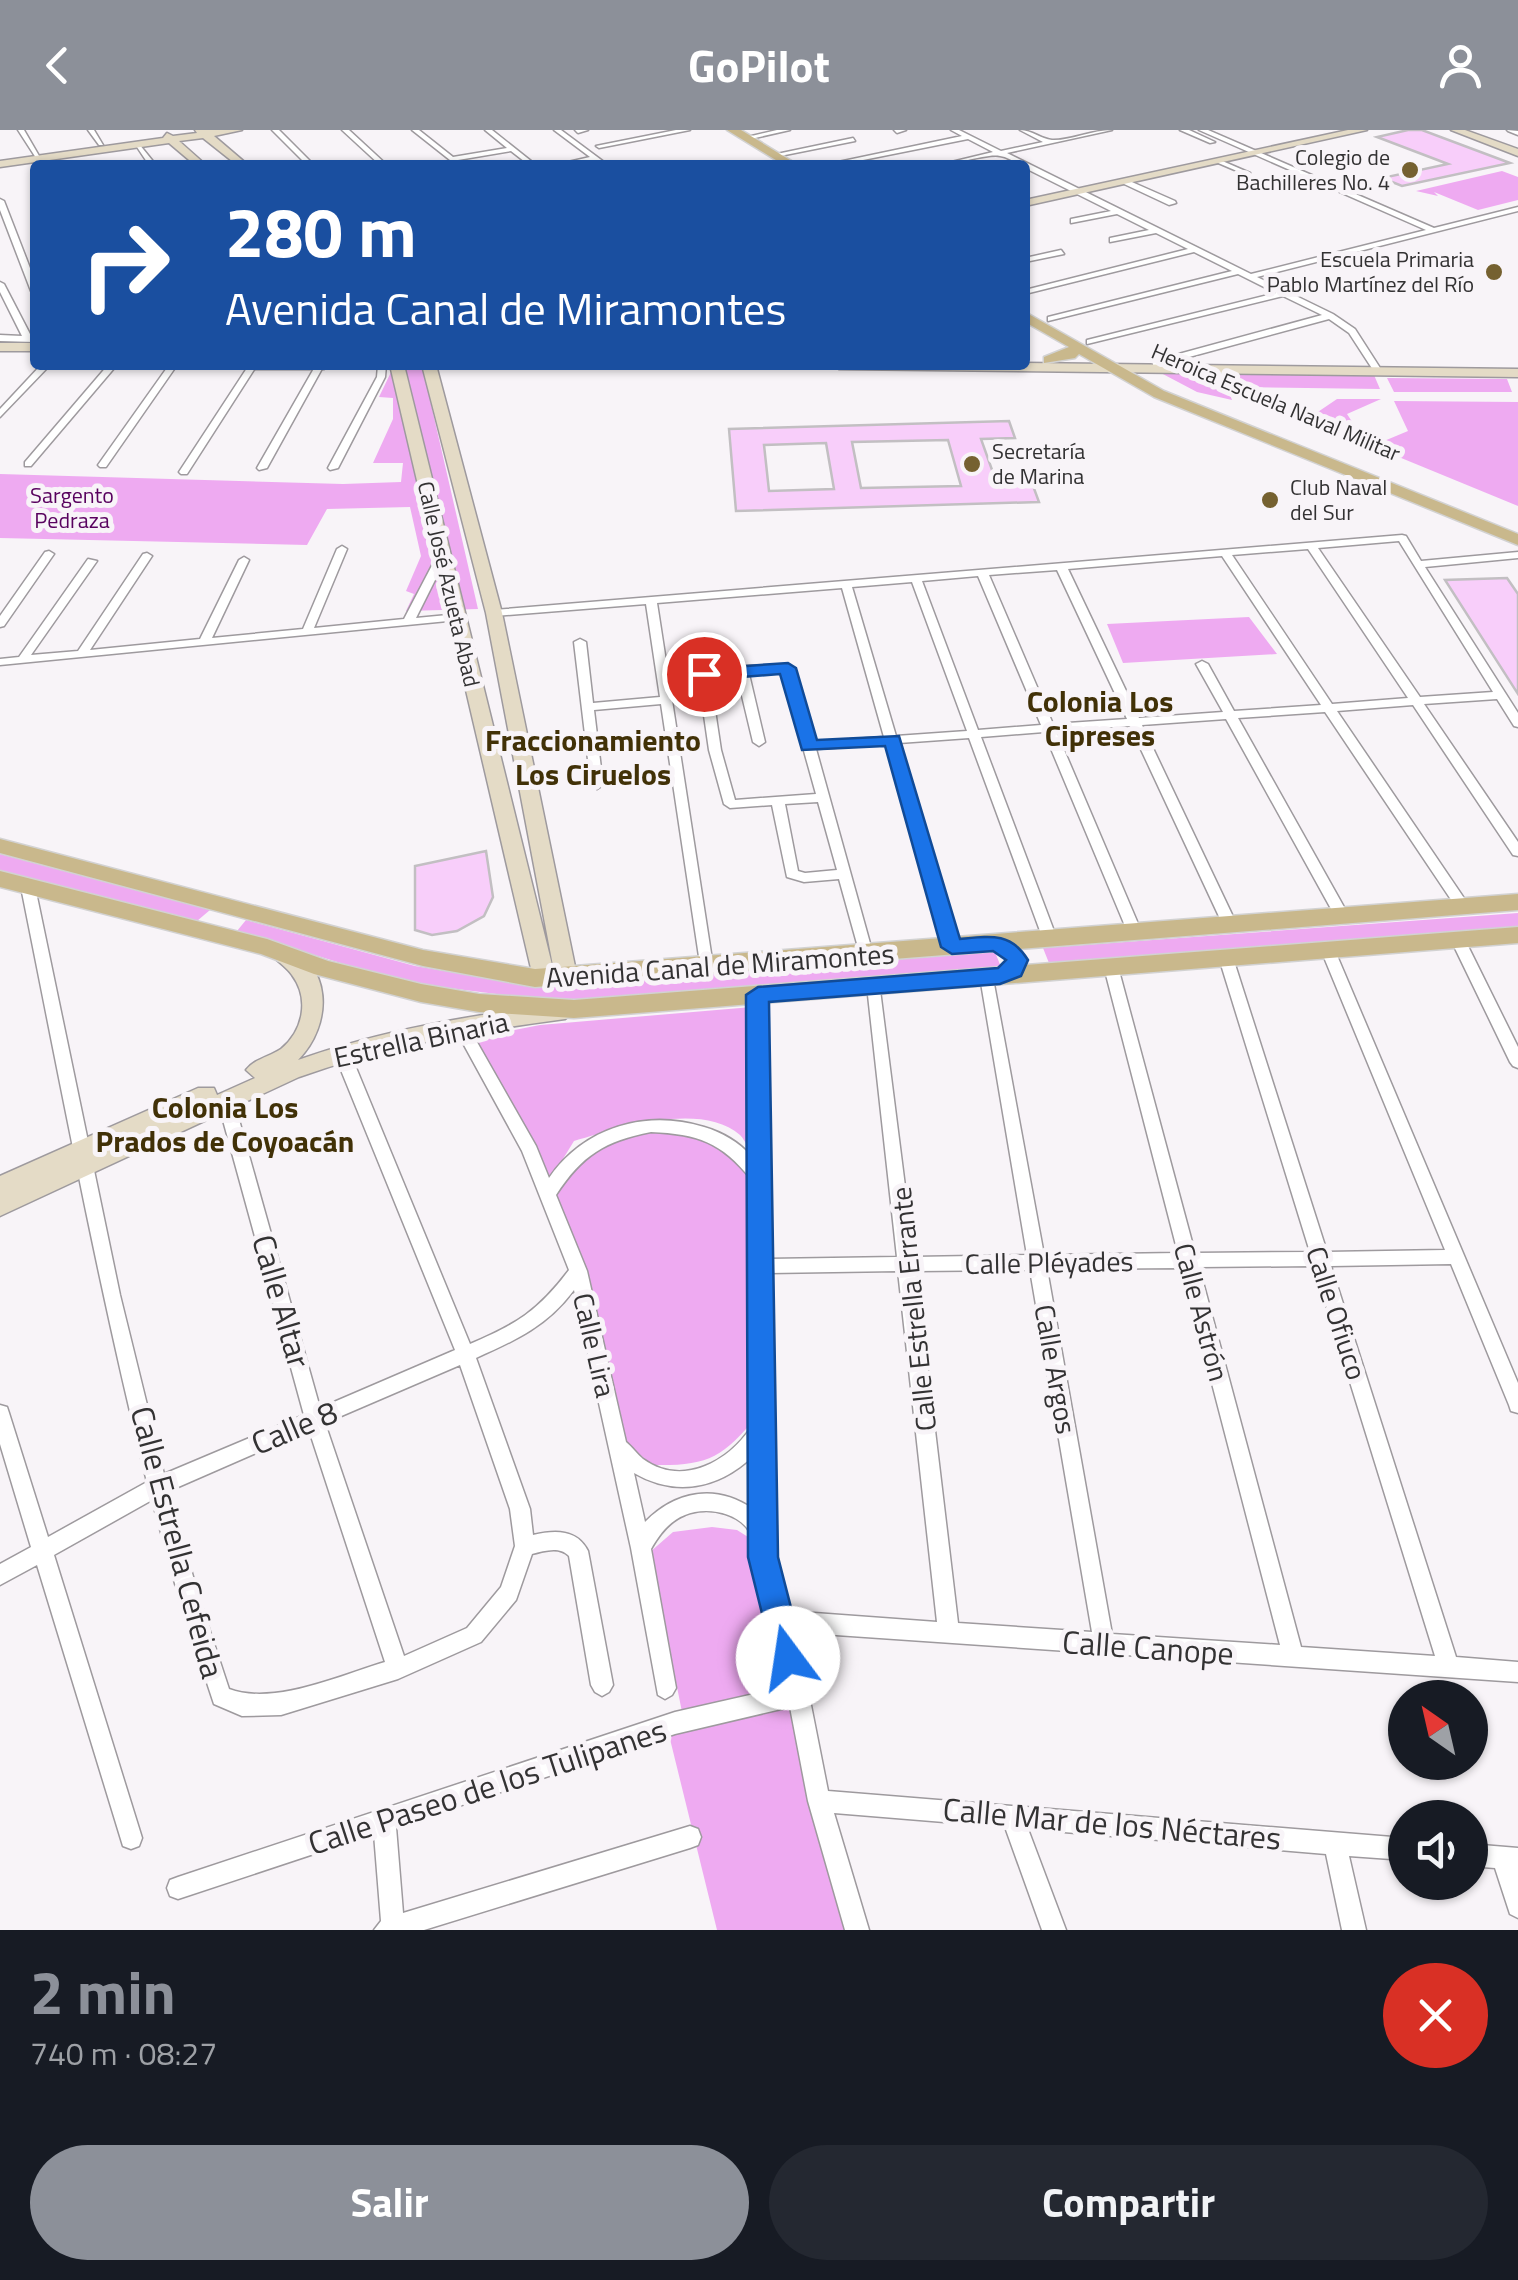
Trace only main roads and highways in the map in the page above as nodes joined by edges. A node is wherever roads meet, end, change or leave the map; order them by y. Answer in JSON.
{"nodes":[{"id":1,"x":716,"y":130,"type":"edge"},
{"id":2,"x":733,"y":130,"type":"edge"},
{"id":3,"x":775,"y":160,"type":"edge"},
{"id":4,"x":1030,"y":306,"type":"edge"},
{"id":5,"x":1030,"y":318,"type":"edge"},
{"id":6,"x":1084,"y":344,"type":"junction"},
{"id":7,"x":1050,"y":360,"type":"road end"},
{"id":8,"x":1128,"y":365,"type":"junction"},
{"id":9,"x":1357,"y":470,"type":"junction"},
{"id":10,"x":1518,"y":526,"type":"edge"},
{"id":11,"x":1518,"y":540,"type":"edge"},
{"id":12,"x":0,"y":846,"type":"edge"},
{"id":13,"x":0,"y":879,"type":"edge"},
{"id":14,"x":1518,"y":902,"type":"edge"},
{"id":15,"x":216,"y":903,"type":"junction"},
{"id":16,"x":247,"y":912,"type":"junction"},
{"id":17,"x":194,"y":928,"type":"junction"},
{"id":18,"x":1518,"y":935,"type":"edge"},
{"id":19,"x":225,"y":936,"type":"junction"},
{"id":20,"x":1043,"y":939,"type":"junction"},
{"id":21,"x":995,"y":943,"type":"junction"},
{"id":22,"x":1050,"y":972,"type":"junction"},
{"id":23,"x":993,"y":976,"type":"junction"}],
"edges":[{"from":1,"to":3,"type":"main road"},
{"from":2,"to":3,"type":"main road"},
{"from":4,"to":6,"type":"main road","name":"Heroica Escuela Naval Militar"},
{"from":5,"to":6,"type":"main road","name":"Heroica Escuela Naval Militar"},
{"from":6,"to":7,"type":"main road"},
{"from":6,"to":8,"type":"main road","name":"Heroica Escuela Naval Militar"},
{"from":6,"to":8,"type":"main road","name":"Heroica Escuela Naval Militar"},
{"from":8,"to":9,"type":"main road","name":"Heroica Escuela Naval Militar"},
{"from":9,"to":10,"type":"main road","name":"Heroica Escuela Naval Militar"},
{"from":9,"to":11,"type":"main road","name":"Heroica Escuela Naval Militar"},
{"from":12,"to":15,"type":"main road","name":"Avenida Canal de Miramontes"},
{"from":13,"to":17,"type":"main road","name":"Avenida Canal de Miramontes"},
{"from":14,"to":20,"type":"main road","name":"Avenida Canal de Miramontes"},
{"from":15,"to":16,"type":"main road","name":"Avenida Canal de Miramontes"},
{"from":15,"to":17,"type":"main road"},
{"from":16,"to":19,"type":"main road"},
{"from":16,"to":21,"type":"main road","name":"Avenida Canal de Miramontes"},
{"from":17,"to":19,"type":"main road","name":"Avenida Canal de Miramontes"},
{"from":18,"to":22,"type":"main road","name":"Avenida Canal de Miramontes"},
{"from":19,"to":23,"type":"main road","name":"Avenida Canal de Miramontes"},
{"from":20,"to":21,"type":"main road","name":"Avenida Canal de Miramontes"},
{"from":20,"to":22,"type":"main road"},
{"from":21,"to":23,"type":"main road"},
{"from":22,"to":23,"type":"main road","name":"Avenida Canal de Miramontes"}]}
